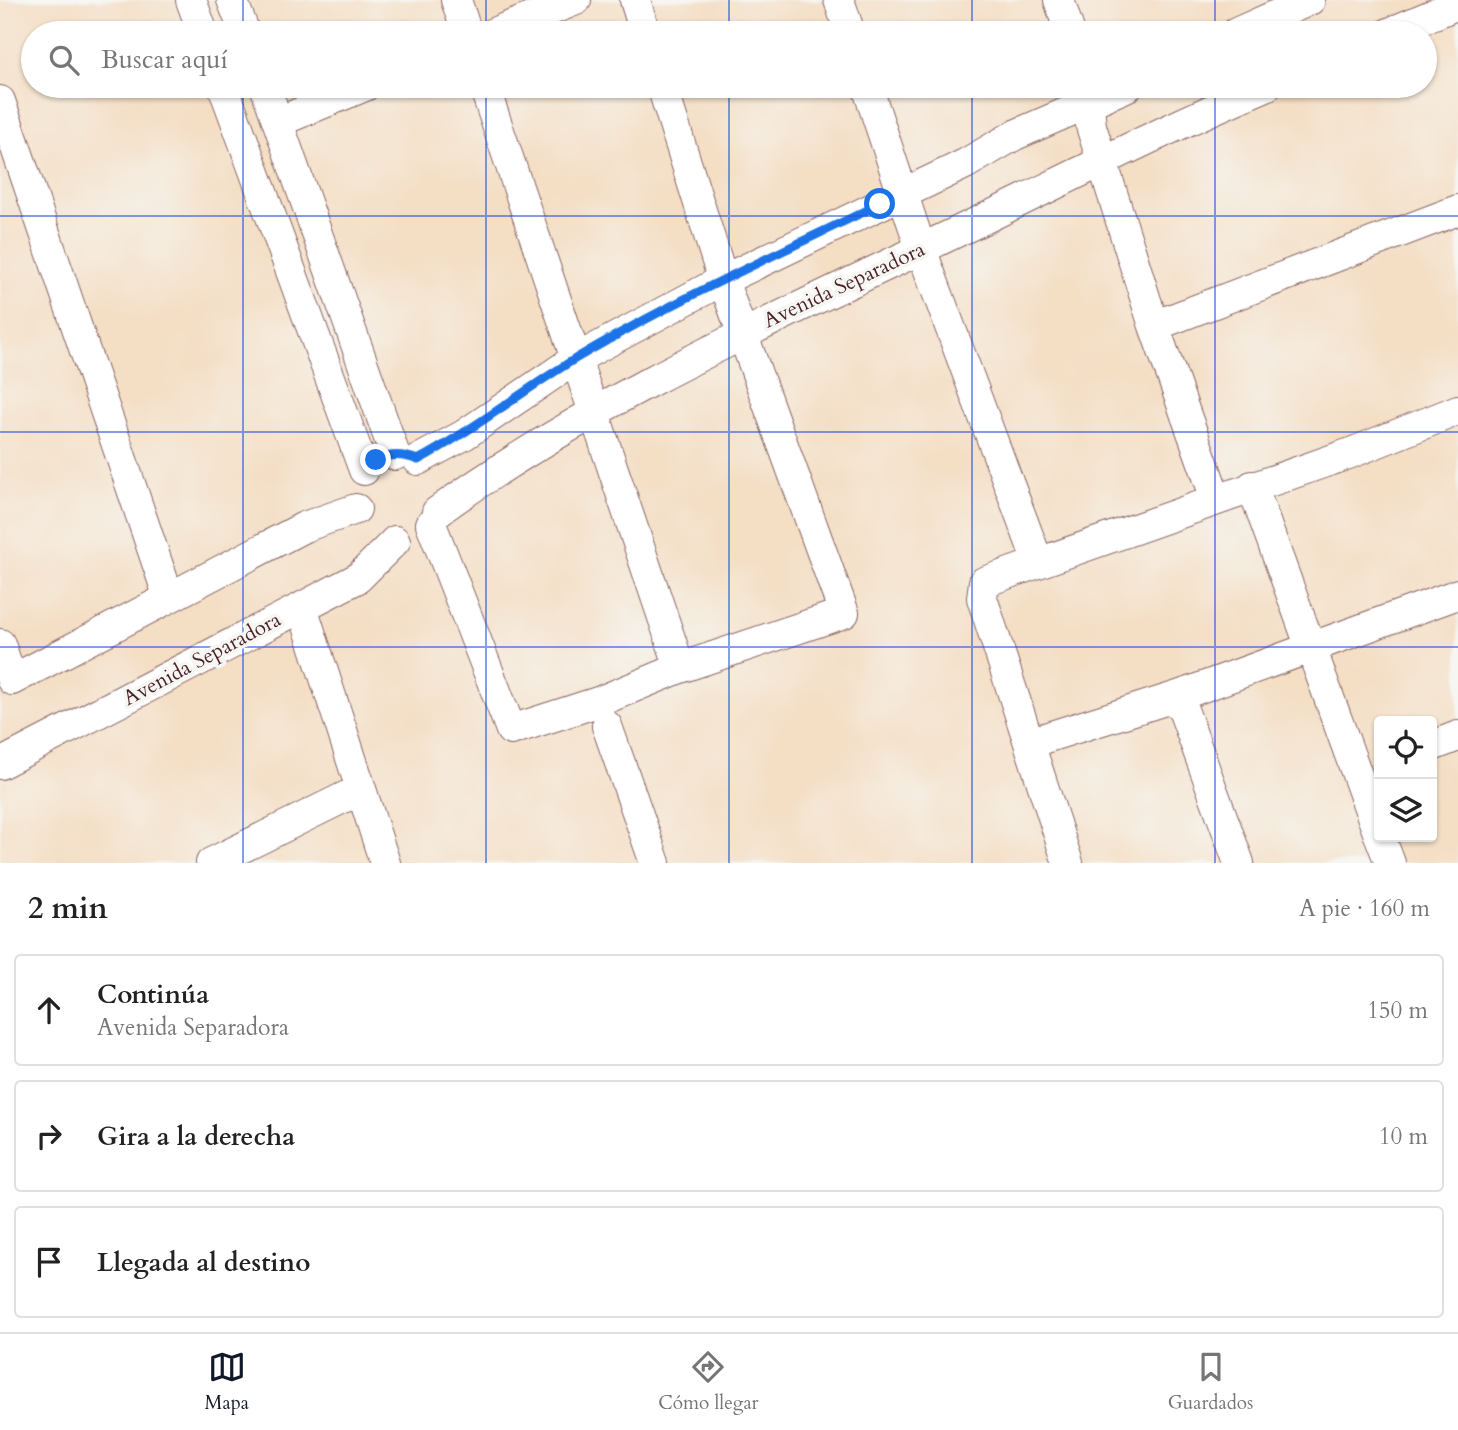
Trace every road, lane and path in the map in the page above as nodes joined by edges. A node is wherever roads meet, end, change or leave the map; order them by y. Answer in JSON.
{"nodes":[{"id":1,"x":191,"y":0,"type":"edge"},
{"id":2,"x":232,"y":0,"type":"edge"},
{"id":3,"x":456,"y":0,"type":"edge"},
{"id":4,"x":576,"y":0,"type":"edge"},
{"id":5,"x":635,"y":0,"type":"edge"},
{"id":6,"x":839,"y":0,"type":"edge"},
{"id":7,"x":1059,"y":0,"type":"edge"},
{"id":8,"x":1299,"y":2,"type":"edge"},
{"id":9,"x":1458,"y":4,"type":"edge"},
{"id":10,"x":199,"y":21,"type":"edge"},
{"id":11,"x":240,"y":21,"type":"edge"},
{"id":12,"x":463,"y":21,"type":"edge"},
{"id":13,"x":523,"y":21,"type":"edge"},
{"id":14,"x":641,"y":21,"type":"edge"},
{"id":15,"x":846,"y":21,"type":"edge"},
{"id":16,"x":1066,"y":21,"type":"edge"},
{"id":17,"x":1260,"y":21,"type":"edge"},
{"id":18,"x":1418,"y":21,"type":"edge"},
{"id":19,"x":227,"y":98,"type":"edge"},
{"id":20,"x":269,"y":98,"type":"edge"},
{"id":21,"x":336,"y":98,"type":"edge"},
{"id":22,"x":488,"y":98,"type":"edge"},
{"id":23,"x":666,"y":98,"type":"edge"},
{"id":24,"x":871,"y":98,"type":"edge"},
{"id":25,"x":1083,"y":98,"type":"edge"},
{"id":26,"x":1088,"y":98,"type":"edge"},
{"id":27,"x":1239,"y":98,"type":"edge"},
{"id":28,"x":0,"y":101,"type":"edge"},
{"id":29,"x":278,"y":122,"type":"junction"},
{"id":30,"x":1102,"y":159,"type":"junction"},
{"id":31,"x":902,"y":193,"type":"junction"},
{"id":32,"x":1458,"y":210,"type":"edge"},
{"id":33,"x":921,"y":249,"type":"junction"},
{"id":34,"x":723,"y":280,"type":"junction"},
{"id":35,"x":1154,"y":326,"type":"junction"},
{"id":36,"x":743,"y":333,"type":"junction"},
{"id":37,"x":575,"y":360,"type":"junction"},
{"id":38,"x":1458,"y":410,"type":"edge"},
{"id":39,"x":592,"y":413,"type":"junction"},
{"id":40,"x":407,"y":457,"type":"junction"},
{"id":41,"x":364,"y":470,"type":"junction"},
{"id":42,"x":1252,"y":486,"type":"junction"},
{"id":43,"x":1216,"y":499,"type":"junction"},
{"id":44,"x":356,"y":509,"type":"junction"},
{"id":45,"x":434,"y":518,"type":"junction"},
{"id":46,"x":396,"y":541,"type":"junction"},
{"id":47,"x":1038,"y":562,"type":"junction"},
{"id":48,"x":1458,"y":594,"type":"edge"},
{"id":49,"x":169,"y":598,"type":"junction"},
{"id":50,"x":302,"y":607,"type":"junction"},
{"id":51,"x":0,"y":644,"type":"edge"},
{"id":52,"x":1311,"y":648,"type":"junction"},
{"id":53,"x":680,"y":668,"type":"junction"},
{"id":54,"x":1178,"y":696,"type":"junction"},
{"id":55,"x":607,"y":726,"type":"dead end"},
{"id":56,"x":1458,"y":736,"type":"edge"},
{"id":57,"x":1029,"y":743,"type":"junction"},
{"id":58,"x":1437,"y":744,"type":"edge"},
{"id":59,"x":4,"y":753,"type":"edge"},
{"id":60,"x":1368,"y":770,"type":"edge"},
{"id":61,"x":361,"y":789,"type":"junction"},
{"id":62,"x":1374,"y":803,"type":"edge"},
{"id":63,"x":1382,"y":842,"type":"edge"},
{"id":64,"x":211,"y":863,"type":"edge"},
{"id":65,"x":384,"y":863,"type":"edge"},
{"id":66,"x":655,"y":863,"type":"edge"},
{"id":67,"x":1068,"y":863,"type":"edge"},
{"id":68,"x":1239,"y":863,"type":"edge"},
{"id":69,"x":1390,"y":863,"type":"edge"}],
"edges":[{"from":1,"to":10,"type":"street"},
{"from":2,"to":11,"type":"street"},
{"from":3,"to":12,"type":"street"},
{"from":4,"to":13,"type":"street"},
{"from":5,"to":14,"type":"street"},
{"from":6,"to":15,"type":"street"},
{"from":7,"to":16,"type":"street"},
{"from":8,"to":17,"type":"street"},
{"from":9,"to":18,"type":"street"},
{"from":19,"to":41,"type":"street"},
{"from":20,"to":29,"type":"street"},
{"from":21,"to":29,"type":"street"},
{"from":22,"to":37,"type":"street"},
{"from":23,"to":34,"type":"street"},
{"from":24,"to":31,"type":"street"},
{"from":25,"to":31,"type":"street"},
{"from":26,"to":30,"type":"street"},
{"from":27,"to":30,"type":"street","name":"Avenida Separadora"},
{"from":28,"to":49,"type":"street"},
{"from":29,"to":40,"type":"street"},
{"from":30,"to":33,"type":"street","name":"Avenida Separadora"},
{"from":30,"to":35,"type":"street"},
{"from":31,"to":33,"type":"street"},
{"from":31,"to":34,"type":"street"},
{"from":32,"to":35,"type":"street"},
{"from":33,"to":36,"type":"street","name":"Avenida Separadora"},
{"from":33,"to":47,"type":"street"},
{"from":34,"to":36,"type":"street"},
{"from":34,"to":37,"type":"street"},
{"from":35,"to":43,"type":"street"},
{"from":36,"to":39,"type":"street","name":"Avenida Separadora"},
{"from":36,"to":53,"type":"street"},
{"from":37,"to":39,"type":"street"},
{"from":37,"to":40,"type":"street"},
{"from":38,"to":42,"type":"street"},
{"from":39,"to":45,"type":"street","name":"Avenida Separadora"},
{"from":39,"to":53,"type":"street"},
{"from":40,"to":41,"type":"street"},
{"from":40,"to":45,"type":"street"},
{"from":41,"to":44,"type":"street"},
{"from":42,"to":43,"type":"street"},
{"from":42,"to":52,"type":"street"},
{"from":43,"to":47,"type":"street"},
{"from":44,"to":46,"type":"street"},
{"from":44,"to":49,"type":"street"},
{"from":45,"to":46,"type":"street"},
{"from":45,"to":53,"type":"street"},
{"from":46,"to":50,"type":"street","name":"Avenida Separadora"},
{"from":47,"to":57,"type":"street"},
{"from":48,"to":52,"type":"street"},
{"from":49,"to":51,"type":"street"},
{"from":50,"to":59,"type":"street","name":"Avenida Separadora"},
{"from":50,"to":61,"type":"street"},
{"from":52,"to":54,"type":"street"},
{"from":52,"to":60,"type":"street"},
{"from":54,"to":57,"type":"street"},
{"from":54,"to":68,"type":"street"},
{"from":55,"to":66,"type":"street"},
{"from":56,"to":58,"type":"street"},
{"from":57,"to":67,"type":"street"},
{"from":60,"to":62,"type":"street"},
{"from":61,"to":64,"type":"street"},
{"from":61,"to":65,"type":"street"},
{"from":63,"to":69,"type":"street"}]}
